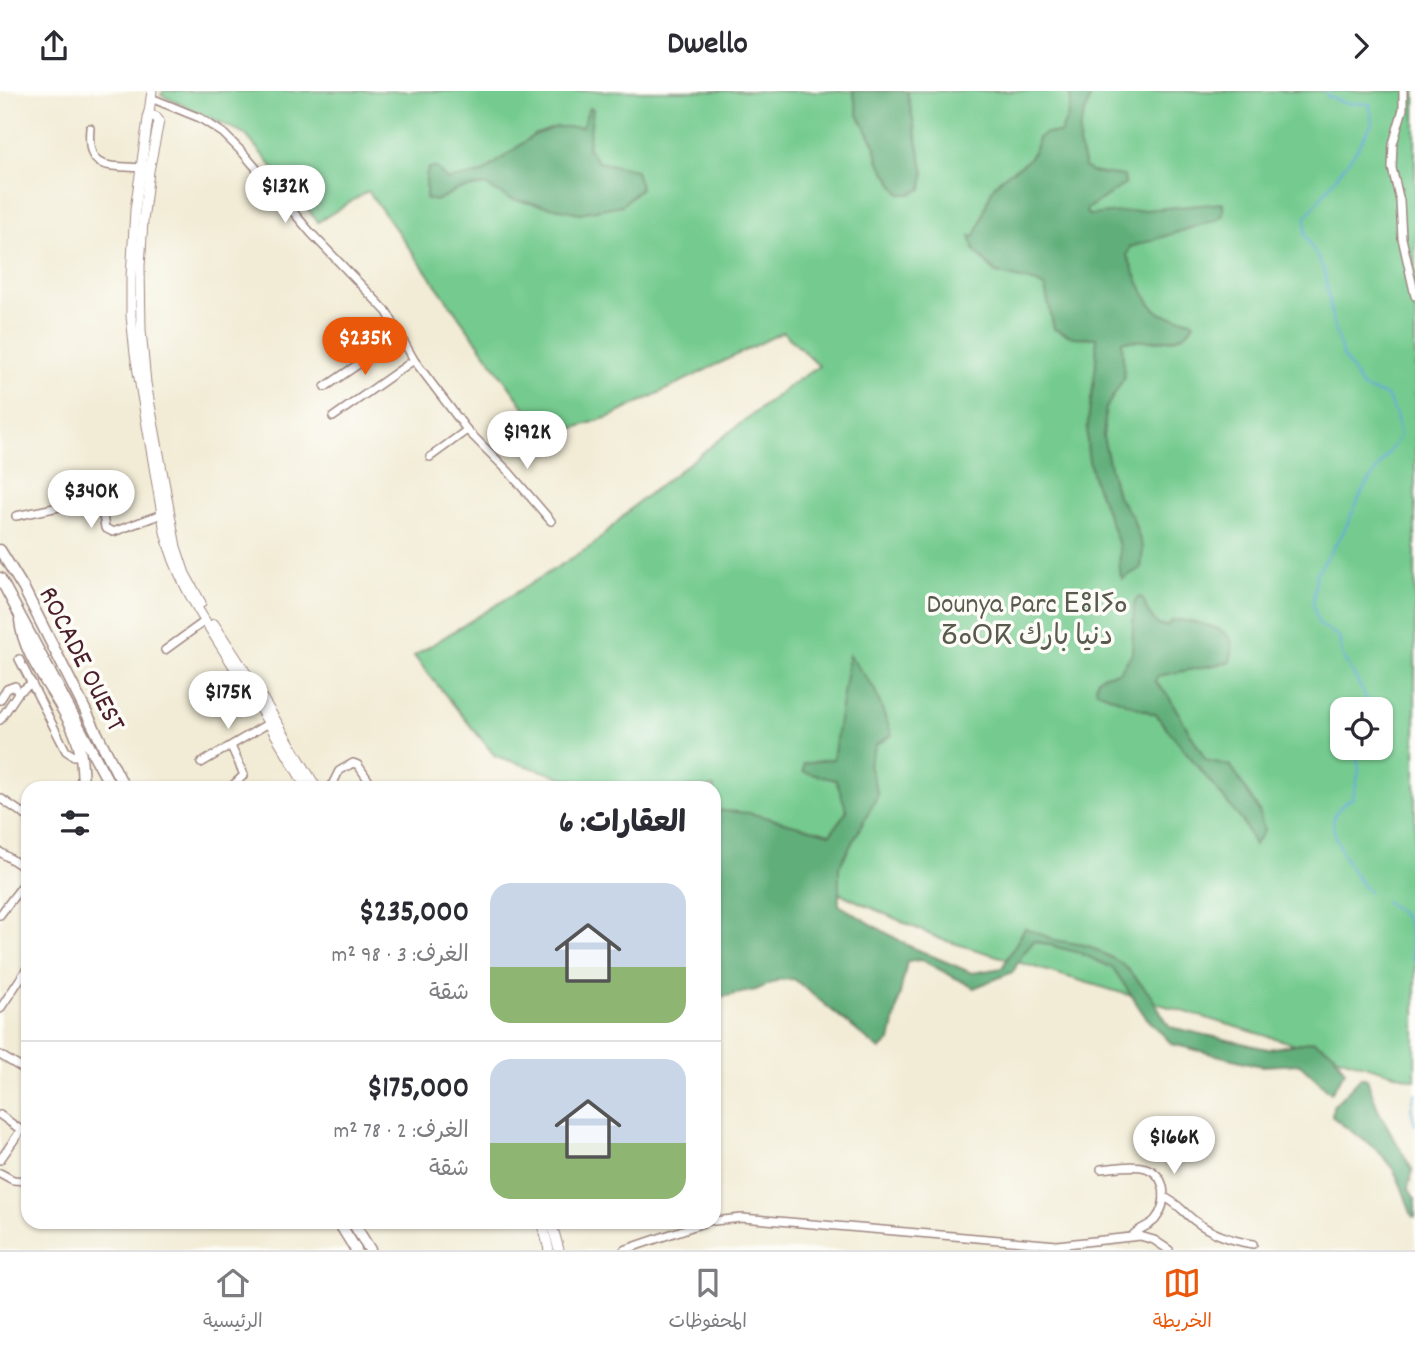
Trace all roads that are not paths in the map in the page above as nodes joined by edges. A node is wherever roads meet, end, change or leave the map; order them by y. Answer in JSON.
{"nodes":[{"id":1,"x":1403,"y":91,"type":"edge"},
{"id":2,"x":151,"y":95,"type":"edge"},
{"id":3,"x":148,"y":114,"type":"junction"},
{"id":4,"x":90,"y":128,"type":"dead end"},
{"id":5,"x":140,"y":168,"type":"junction"},
{"id":6,"x":1415,"y":296,"type":"edge"},
{"id":7,"x":401,"y":335,"type":"junction"},
{"id":8,"x":414,"y":360,"type":"junction"},
{"id":9,"x":325,"y":387,"type":"dead end"},
{"id":10,"x":333,"y":417,"type":"dead end"},
{"id":11,"x":467,"y":430,"type":"junction"},
{"id":12,"x":430,"y":457,"type":"dead end"},
{"id":13,"x":162,"y":514,"type":"junction"},
{"id":14,"x":16,"y":516,"type":"dead end"},
{"id":15,"x":551,"y":521,"type":"dead end"},
{"id":16,"x":0,"y":551,"type":"edge"},
{"id":17,"x":0,"y":578,"type":"edge"},
{"id":18,"x":20,"y":613,"type":"junction"},
{"id":19,"x":205,"y":621,"type":"junction"},
{"id":20,"x":165,"y":650,"type":"dead end"},
{"id":21,"x":19,"y":659,"type":"dead end"},
{"id":22,"x":32,"y":683,"type":"junction"},
{"id":23,"x":18,"y":693,"type":"junction"},
{"id":24,"x":0,"y":700,"type":"edge"},
{"id":25,"x":0,"y":720,"type":"edge"},
{"id":26,"x":269,"y":723,"type":"junction"},
{"id":27,"x":231,"y":746,"type":"junction"},
{"id":28,"x":82,"y":756,"type":"junction"},
{"id":29,"x":201,"y":763,"type":"dead end"},
{"id":30,"x":83,"y":781,"type":"edge"},
{"id":31,"x":108,"y":781,"type":"edge"},
{"id":32,"x":121,"y":781,"type":"edge"},
{"id":33,"x":238,"y":781,"type":"edge"},
{"id":34,"x":303,"y":781,"type":"edge"},
{"id":35,"x":312,"y":781,"type":"edge"},
{"id":36,"x":334,"y":781,"type":"edge"},
{"id":37,"x":369,"y":781,"type":"edge"},
{"id":38,"x":0,"y":798,"type":"edge"},
{"id":39,"x":21,"y":812,"type":"edge"},
{"id":40,"x":0,"y":852,"type":"edge"},
{"id":41,"x":21,"y":866,"type":"edge"},
{"id":42,"x":21,"y":887,"type":"edge"},
{"id":43,"x":0,"y":915,"type":"edge"},
{"id":44,"x":21,"y":978,"type":"edge"},
{"id":45,"x":0,"y":1009,"type":"edge"},
{"id":46,"x":0,"y":1055,"type":"edge"},
{"id":47,"x":21,"y":1068,"type":"edge"},
{"id":48,"x":0,"y":1115,"type":"edge"},
{"id":49,"x":21,"y":1128,"type":"edge"},
{"id":50,"x":21,"y":1134,"type":"edge"},
{"id":51,"x":0,"y":1160,"type":"edge"},
{"id":52,"x":1101,"y":1169,"type":"dead end"},
{"id":53,"x":0,"y":1173,"type":"edge"},
{"id":54,"x":21,"y":1180,"type":"edge"},
{"id":55,"x":1164,"y":1197,"type":"junction"},
{"id":56,"x":721,"y":1220,"type":"edge"},
{"id":57,"x":346,"y":1229,"type":"edge"},
{"id":58,"x":356,"y":1229,"type":"edge"},
{"id":59,"x":544,"y":1229,"type":"edge"},
{"id":60,"x":553,"y":1229,"type":"edge"},
{"id":61,"x":688,"y":1229,"type":"edge"},
{"id":62,"x":1132,"y":1236,"type":"junction"},
{"id":63,"x":1252,"y":1244,"type":"dead end"},
{"id":64,"x":1026,"y":1246,"type":"edge"},
{"id":65,"x":367,"y":1249,"type":"edge"},
{"id":66,"x":548,"y":1250,"type":"edge"},
{"id":67,"x":559,"y":1250,"type":"edge"},
{"id":68,"x":624,"y":1250,"type":"edge"},
{"id":69,"x":1169,"y":1250,"type":"edge"}],
"edges":[{"from":1,"to":6,"type":"street"},
{"from":2,"to":3,"type":"main road"},
{"from":2,"to":7,"type":"street"},
{"from":3,"to":5,"type":"main road"},
{"from":3,"to":35,"type":"main road"},
{"from":4,"to":5,"type":"street"},
{"from":5,"to":13,"type":"main road"},
{"from":7,"to":8,"type":"street"},
{"from":7,"to":9,"type":"street"},
{"from":8,"to":10,"type":"street"},
{"from":8,"to":11,"type":"street"},
{"from":11,"to":12,"type":"street"},
{"from":11,"to":15,"type":"street"},
{"from":13,"to":14,"type":"street"},
{"from":13,"to":19,"type":"main road"},
{"from":16,"to":32,"type":"highway","name":"ROCADE OUEST"},
{"from":17,"to":18,"type":"highway","name":"ROCADE OUEST"},
{"from":18,"to":28,"type":"highway"},
{"from":18,"to":31,"type":"highway","name":"ROCADE OUEST"},
{"from":19,"to":20,"type":"street"},
{"from":19,"to":26,"type":"main road"},
{"from":21,"to":22,"type":"street"},
{"from":22,"to":23,"type":"street"},
{"from":22,"to":28,"type":"street"},
{"from":23,"to":24,"type":"street"},
{"from":23,"to":25,"type":"street"},
{"from":26,"to":27,"type":"street"},
{"from":26,"to":34,"type":"main road"},
{"from":27,"to":29,"type":"street"},
{"from":27,"to":33,"type":"street"},
{"from":28,"to":30,"type":"highway"},
{"from":36,"to":37,"type":"street"},
{"from":38,"to":39,"type":"street"},
{"from":40,"to":41,"type":"street"},
{"from":42,"to":43,"type":"street"},
{"from":44,"to":45,"type":"street"},
{"from":46,"to":47,"type":"street"},
{"from":48,"to":49,"type":"street"},
{"from":50,"to":51,"type":"street"},
{"from":52,"to":55,"type":"street"},
{"from":53,"to":54,"type":"street"},
{"from":55,"to":62,"type":"street"},
{"from":55,"to":63,"type":"street"},
{"from":56,"to":64,"type":"street"},
{"from":57,"to":65,"type":"highway"},
{"from":58,"to":65,"type":"highway"},
{"from":59,"to":66,"type":"main road"},
{"from":60,"to":67,"type":"main road"},
{"from":61,"to":68,"type":"street"},
{"from":62,"to":64,"type":"street"},
{"from":62,"to":69,"type":"street"}]}
